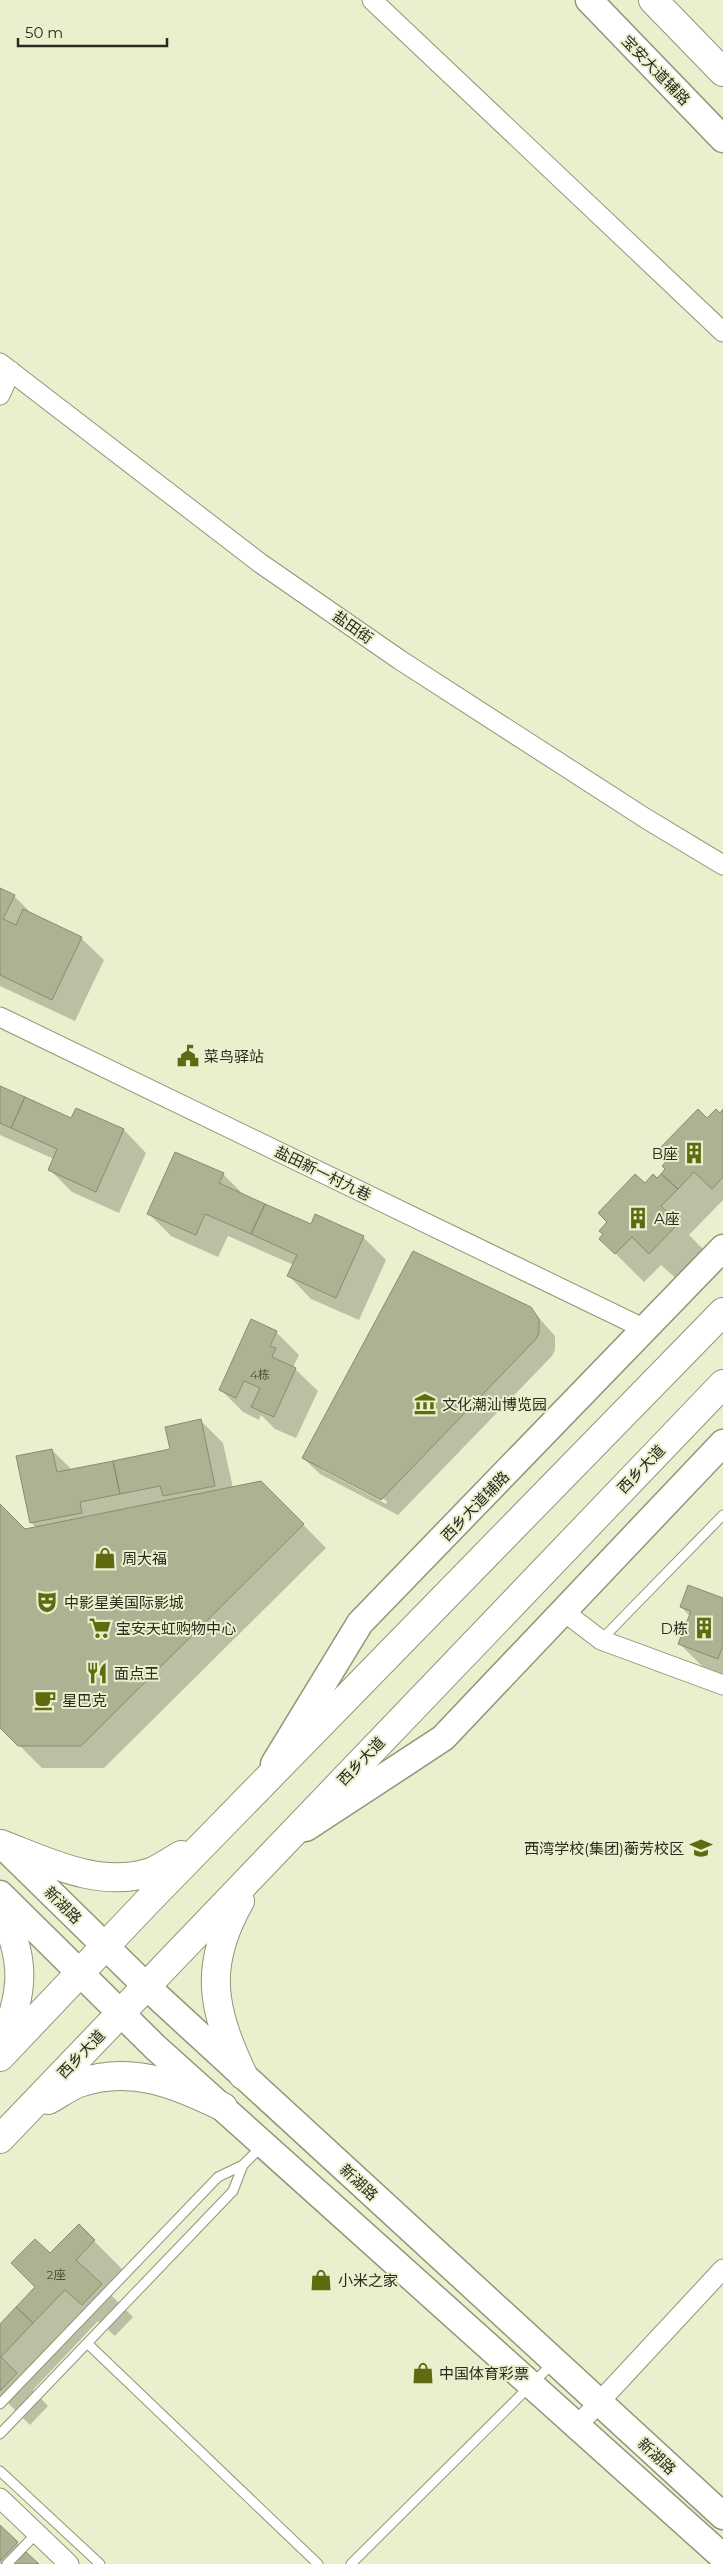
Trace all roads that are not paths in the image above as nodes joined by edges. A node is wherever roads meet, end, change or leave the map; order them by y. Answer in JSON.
{"nodes":[{"id":1,"x":372,"y":0,"type":"edge"},
{"id":2,"x":589,"y":0,"type":"edge"},
{"id":3,"x":653,"y":0,"type":"edge"},
{"id":4,"x":723,"y":72,"type":"edge"},
{"id":5,"x":723,"y":139,"type":"edge"},
{"id":6,"x":723,"y":332,"type":"edge"},
{"id":7,"x":6,"y":367,"type":"edge"},
{"id":8,"x":0,"y":395,"type":"edge"},
{"id":9,"x":723,"y":865,"type":"edge"},
{"id":10,"x":0,"y":1017,"type":"edge"},
{"id":11,"x":723,"y":1248,"type":"edge"},
{"id":12,"x":723,"y":1312,"type":"edge"},
{"id":13,"x":646,"y":1329,"type":"junction"},
{"id":14,"x":723,"y":1384,"type":"edge"},
{"id":15,"x":723,"y":1443,"type":"edge"},
{"id":16,"x":723,"y":1515,"type":"edge"},
{"id":17,"x":563,"y":1611,"type":"junction"},
{"id":18,"x":601,"y":1640,"type":"junction"},
{"id":19,"x":723,"y":1685,"type":"edge"},
{"id":20,"x":259,"y":1788,"type":"junction"},
{"id":21,"x":209,"y":1840,"type":"junction"},
{"id":22,"x":1,"y":1843,"type":"edge"},
{"id":23,"x":283,"y":1843,"type":"junction"},
{"id":24,"x":256,"y":1871,"type":"junction"},
{"id":25,"x":0,"y":1894,"type":"edge"},
{"id":26,"x":0,"y":1905,"type":"edge"},
{"id":27,"x":105,"y":1946,"type":"junction"},
{"id":28,"x":79,"y":1974,"type":"junction"},
{"id":29,"x":146,"y":1986,"type":"junction"},
{"id":30,"x":119,"y":2014,"type":"junction"},
{"id":31,"x":0,"y":2055,"type":"edge"},
{"id":32,"x":242,"y":2074,"type":"junction"},
{"id":33,"x":223,"y":2107,"type":"junction"},
{"id":34,"x":23,"y":2115,"type":"junction"},
{"id":35,"x":0,"y":2139,"type":"edge"},
{"id":36,"x":264,"y":2144,"type":"junction"},
{"id":37,"x":243,"y":2165,"type":"junction"},
{"id":38,"x":723,"y":2270,"type":"edge"},
{"id":39,"x":87,"y":2343,"type":"junction"},
{"id":40,"x":554,"y":2362,"type":"junction"},
{"id":41,"x":532,"y":2383,"type":"junction"},
{"id":42,"x":599,"y":2402,"type":"junction"},
{"id":43,"x":0,"y":2404,"type":"edge"},
{"id":44,"x":578,"y":2425,"type":"junction"},
{"id":45,"x":0,"y":2434,"type":"edge"},
{"id":46,"x":0,"y":2471,"type":"edge"},
{"id":47,"x":0,"y":2498,"type":"edge"},
{"id":48,"x":723,"y":2516,"type":"edge"},
{"id":49,"x":37,"y":2533,"type":"junction"},
{"id":50,"x":723,"y":2557,"type":"edge"},
{"id":51,"x":7,"y":2564,"type":"edge"},
{"id":52,"x":69,"y":2564,"type":"edge"},
{"id":53,"x":100,"y":2564,"type":"edge"},
{"id":54,"x":318,"y":2564,"type":"edge"},
{"id":55,"x":351,"y":2564,"type":"edge"}],
"edges":[{"from":1,"to":6,"type":"street"},
{"from":2,"to":5,"type":"main road","name":"宝安大道辅路"},
{"from":3,"to":4,"type":"main road"},
{"from":7,"to":8,"type":"street"},
{"from":7,"to":9,"type":"street","name":"盐田街"},
{"from":10,"to":13,"type":"street","name":"盐田新一村九巷"},
{"from":11,"to":13,"type":"main road","name":"西乡大道辅路"},
{"from":12,"to":20,"type":"main road"},
{"from":13,"to":20,"type":"main road","name":"西乡大道辅路"},
{"from":14,"to":23,"type":"main road","name":"西乡大道"},
{"from":15,"to":17,"type":"main road"},
{"from":16,"to":18,"type":"lane"},
{"from":17,"to":18,"type":"street"},
{"from":17,"to":23,"type":"main road"},
{"from":18,"to":19,"type":"street"},
{"from":20,"to":21,"type":"main road"},
{"from":21,"to":22,"type":"main road"},
{"from":21,"to":27,"type":"main road"},
{"from":22,"to":27,"type":"main road","name":"新湖路"},
{"from":23,"to":24,"type":"main road","name":"西乡大道"},
{"from":24,"to":29,"type":"main road","name":"西乡大道"},
{"from":24,"to":32,"type":"main road"},
{"from":25,"to":28,"type":"main road","name":"新湖路"},
{"from":26,"to":31,"type":"main road"},
{"from":27,"to":28,"type":"main road"},
{"from":27,"to":29,"type":"main road","name":"新湖路"},
{"from":28,"to":30,"type":"main road","name":"新湖路"},
{"from":28,"to":31,"type":"main road"},
{"from":29,"to":30,"type":"main road","name":"西乡大道"},
{"from":29,"to":32,"type":"main road","name":"新湖路"},
{"from":30,"to":33,"type":"main road","name":"新湖路"},
{"from":30,"to":34,"type":"main road","name":"西乡大道"},
{"from":32,"to":40,"type":"main road","name":"新湖路"},
{"from":33,"to":34,"type":"main road"},
{"from":33,"to":36,"type":"main road","name":"新湖路"},
{"from":34,"to":35,"type":"main road","name":"西乡大道"},
{"from":36,"to":37,"type":"lane"},
{"from":36,"to":41,"type":"main road","name":"新湖路"},
{"from":37,"to":39,"type":"lane"},
{"from":37,"to":43,"type":"lane"},
{"from":38,"to":42,"type":"street"},
{"from":39,"to":45,"type":"lane"},
{"from":39,"to":54,"type":"lane"},
{"from":40,"to":41,"type":"lane"},
{"from":40,"to":42,"type":"main road","name":"新湖路"},
{"from":41,"to":44,"type":"main road","name":"新湖路"},
{"from":41,"to":55,"type":"lane"},
{"from":42,"to":44,"type":"street"},
{"from":42,"to":48,"type":"main road","name":"新湖路"},
{"from":44,"to":50,"type":"main road","name":"新湖路"},
{"from":46,"to":53,"type":"lane"},
{"from":47,"to":49,"type":"street"},
{"from":49,"to":51,"type":"lane"},
{"from":49,"to":52,"type":"street"}]}
